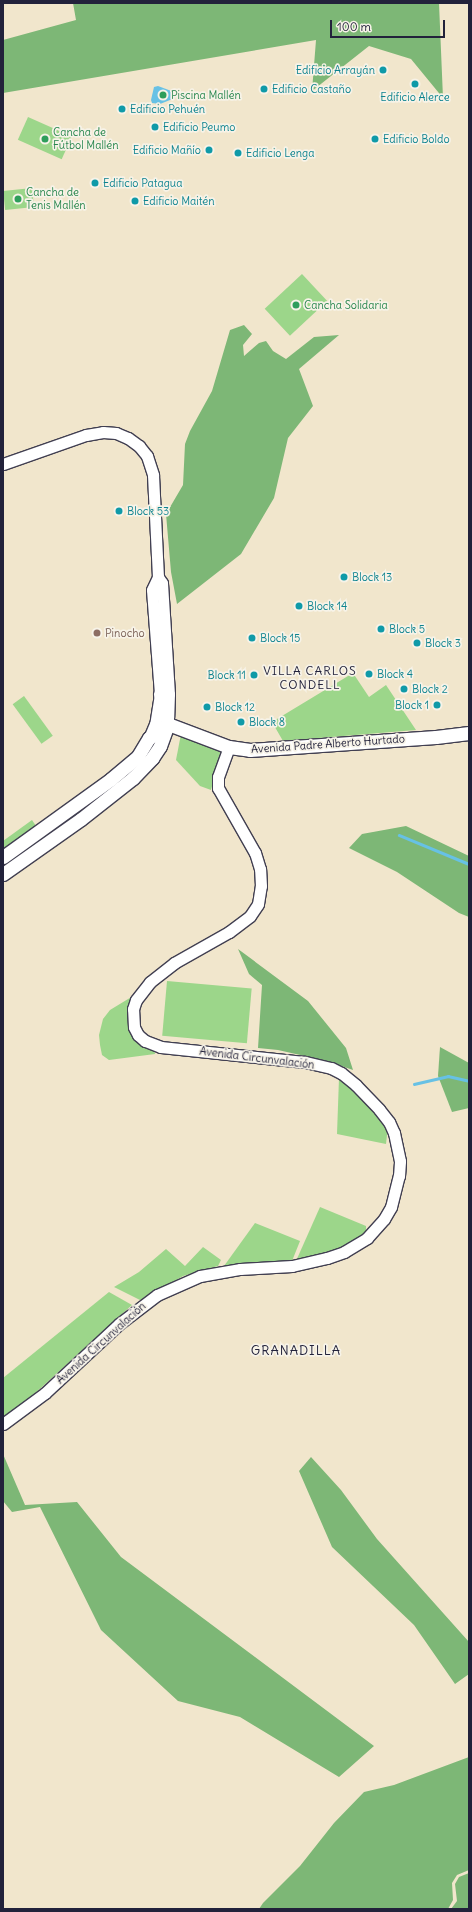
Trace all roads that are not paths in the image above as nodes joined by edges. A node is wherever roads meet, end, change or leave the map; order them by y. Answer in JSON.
{"nodes":[{"id":1,"x":3,"y":464,"type":"edge"},
{"id":2,"x":158,"y":577,"type":"junction"},
{"id":3,"x":160,"y":694,"type":"junction"},
{"id":4,"x":168,"y":724,"type":"junction"},
{"id":5,"x":469,"y":732,"type":"edge"},
{"id":6,"x":149,"y":738,"type":"junction"},
{"id":7,"x":229,"y":747,"type":"junction"},
{"id":8,"x":3,"y":857,"type":"edge"},
{"id":9,"x":3,"y":874,"type":"edge"},
{"id":10,"x":3,"y":1424,"type":"edge"}],
"edges":[{"from":1,"to":2,"type":"street"},
{"from":2,"to":3,"type":"street"},
{"from":2,"to":4,"type":"street"},
{"from":3,"to":4,"type":"main road"},
{"from":3,"to":6,"type":"street"},
{"from":4,"to":6,"type":"main road"},
{"from":4,"to":7,"type":"main road","name":"Avenida Padre Alberto Hurtado"},
{"from":4,"to":9,"type":"main road"},
{"from":5,"to":7,"type":"main road","name":"Avenida Padre Alberto Hurtado"},
{"from":6,"to":8,"type":"main road"},
{"from":7,"to":10,"type":"street","name":"Avenida Circunvalación"}]}
